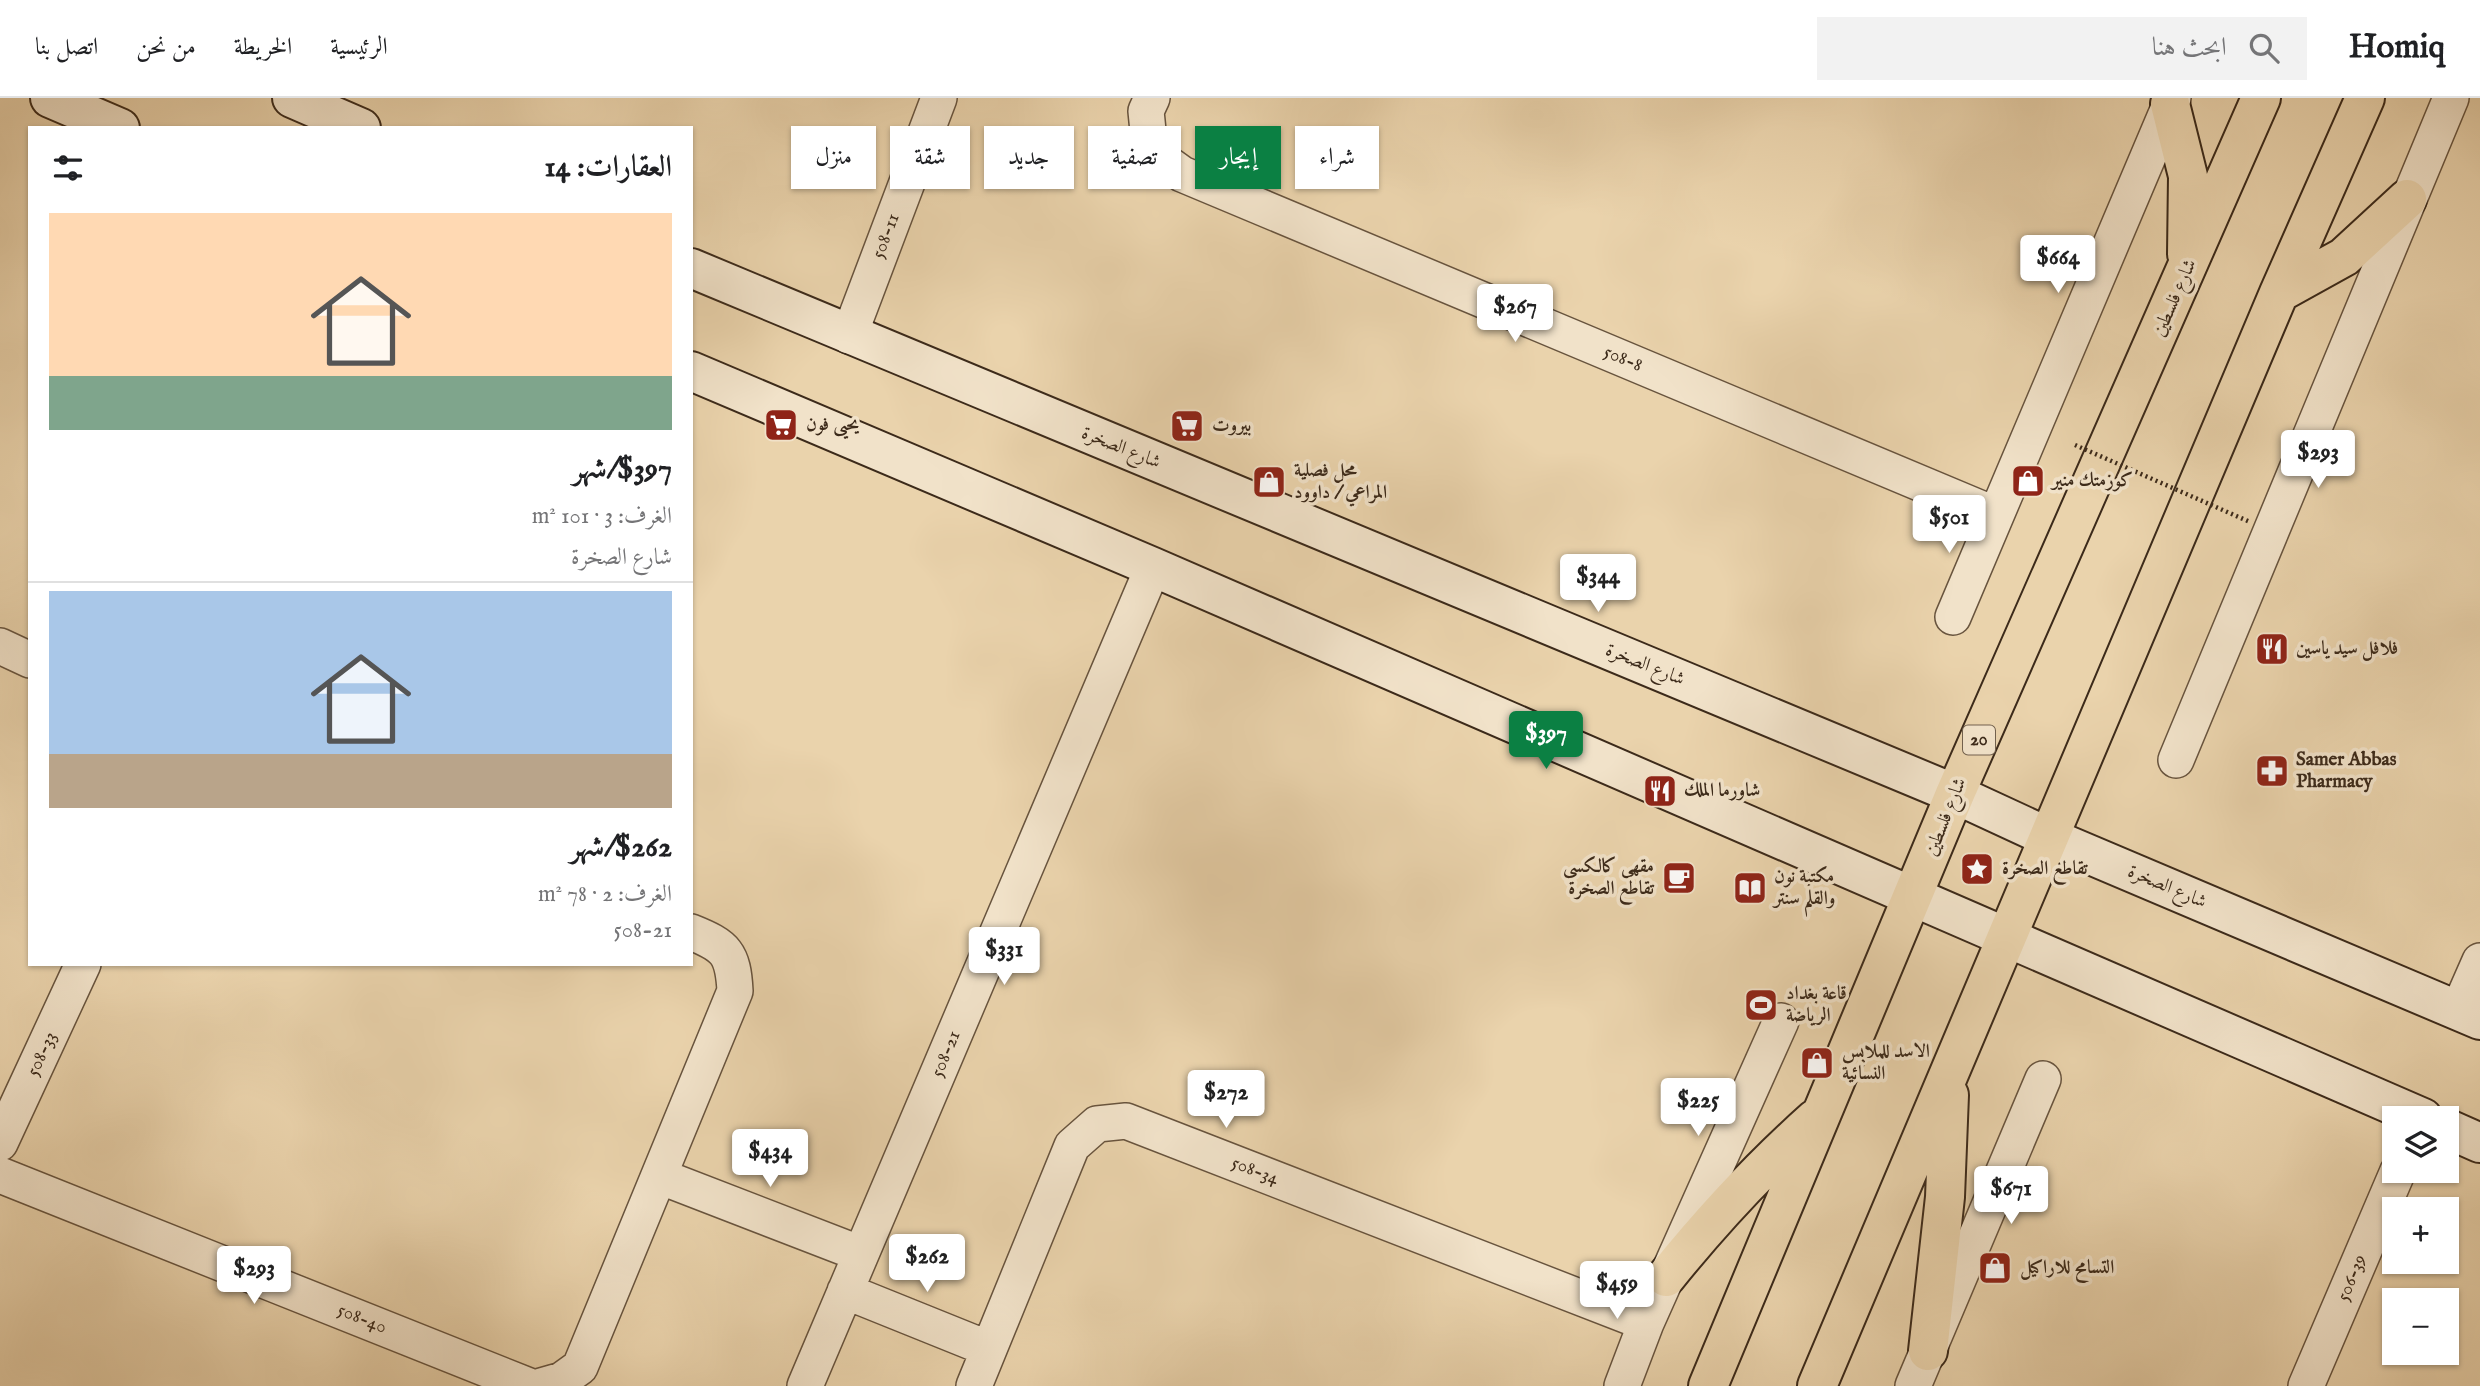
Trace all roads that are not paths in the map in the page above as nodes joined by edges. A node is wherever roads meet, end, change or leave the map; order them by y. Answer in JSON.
{"nodes":[{"id":1,"x":50,"y":98,"type":"edge"},
{"id":2,"x":292,"y":98,"type":"edge"},
{"id":3,"x":939,"y":98,"type":"edge"},
{"id":4,"x":1152,"y":98,"type":"edge"},
{"id":5,"x":2261,"y":98,"type":"edge"},
{"id":6,"x":2365,"y":98,"type":"edge"},
{"id":7,"x":2451,"y":98,"type":"edge"},
{"id":8,"x":2166,"y":100,"type":"edge"},
{"id":9,"x":115,"y":126,"type":"edge"},
{"id":10,"x":357,"y":126,"type":"edge"},
{"id":11,"x":2407,"y":199,"type":"junction"},
{"id":12,"x":693,"y":269,"type":"edge"},
{"id":13,"x":2187,"y":272,"type":"junction"},
{"id":14,"x":2279,"y":293,"type":"junction"},
{"id":15,"x":849,"y":336,"type":"junction"},
{"id":16,"x":693,"y":372,"type":"edge"},
{"id":17,"x":1996,"y":515,"type":"junction"},
{"id":18,"x":1153,"y":567,"type":"junction"},
{"id":19,"x":1954,"y":617,"type":"dead end"},
{"id":20,"x":0,"y":646,"type":"edge"},
{"id":21,"x":28,"y":659,"type":"edge"},
{"id":22,"x":2176,"y":760,"type":"dead end"},
{"id":23,"x":1955,"y":794,"type":"junction"},
{"id":24,"x":2048,"y":837,"type":"junction"},
{"id":25,"x":1913,"y":898,"type":"junction"},
{"id":26,"x":693,"y":933,"type":"edge"},
{"id":27,"x":2006,"y":937,"type":"junction"},
{"id":28,"x":2480,"y":961,"type":"edge"},
{"id":29,"x":82,"y":966,"type":"edge"},
{"id":30,"x":2469,"y":1016,"type":"edge"},
{"id":31,"x":1781,"y":1021,"type":"dead end"},
{"id":32,"x":1949,"y":1074,"type":"junction"},
{"id":33,"x":2043,"y":1079,"type":"dead end"},
{"id":34,"x":2393,"y":1106,"type":"edge"},
{"id":35,"x":1821,"y":1113,"type":"junction"},
{"id":36,"x":2459,"y":1134,"type":"edge"},
{"id":37,"x":0,"y":1143,"type":"edge"},
{"id":38,"x":2480,"y":1143,"type":"edge"},
{"id":39,"x":0,"y":1175,"type":"edge"},
{"id":40,"x":659,"y":1176,"type":"junction"},
{"id":41,"x":2393,"y":1183,"type":"edge"},
{"id":42,"x":860,"y":1254,"type":"junction"},
{"id":43,"x":1666,"y":1277,"type":"junction"},
{"id":44,"x":845,"y":1291,"type":"junction"},
{"id":45,"x":1646,"y":1323,"type":"junction"},
{"id":46,"x":989,"y":1349,"type":"junction"},
{"id":47,"x":1928,"y":1351,"type":"junction"},
{"id":48,"x":529,"y":1386,"type":"edge"},
{"id":49,"x":541,"y":1386,"type":"edge"},
{"id":50,"x":805,"y":1386,"type":"edge"},
{"id":51,"x":974,"y":1386,"type":"edge"},
{"id":52,"x":1622,"y":1386,"type":"edge"},
{"id":53,"x":1708,"y":1386,"type":"edge"},
{"id":54,"x":1817,"y":1386,"type":"edge"},
{"id":55,"x":1913,"y":1386,"type":"edge"},
{"id":56,"x":2306,"y":1386,"type":"edge"}],
"edges":[{"from":1,"to":9,"type":"street"},
{"from":2,"to":10,"type":"street"},
{"from":3,"to":15,"type":"street","name":"508-11"},
{"from":4,"to":17,"type":"street","name":"508-8"},
{"from":5,"to":13,"type":"main road","name":"شارع فلسطين","number":"20"},
{"from":6,"to":14,"type":"main road"},
{"from":7,"to":11,"type":"street"},
{"from":8,"to":13,"type":"main road"},
{"from":8,"to":17,"type":"street"},
{"from":11,"to":14,"type":"main road"},
{"from":11,"to":22,"type":"street"},
{"from":12,"to":15,"type":"street","name":"شارع الصخرة"},
{"from":13,"to":23,"type":"main road","name":"شارع فلسطين","number":"20"},
{"from":14,"to":24,"type":"main road"},
{"from":15,"to":23,"type":"street","name":"شارع الصخرة"},
{"from":16,"to":18,"type":"street"},
{"from":17,"to":19,"type":"street"},
{"from":18,"to":25,"type":"street"},
{"from":18,"to":42,"type":"street","name":"508-21"},
{"from":20,"to":21,"type":"street"},
{"from":23,"to":24,"type":"street","name":"شارع الصخرة"},
{"from":23,"to":25,"type":"main road","name":"شارع فلسطين","number":"20"},
{"from":24,"to":27,"type":"main road"},
{"from":24,"to":30,"type":"street","name":"شارع الصخرة"},
{"from":25,"to":27,"type":"street"},
{"from":25,"to":35,"type":"main road","name":"شارع فلسطين","number":"20"},
{"from":26,"to":40,"type":"street"},
{"from":27,"to":32,"type":"main road"},
{"from":27,"to":34,"type":"street"},
{"from":28,"to":30,"type":"street"},
{"from":29,"to":37,"type":"street","name":"508-33"},
{"from":31,"to":43,"type":"street"},
{"from":32,"to":47,"type":"main road"},
{"from":32,"to":54,"type":"main road"},
{"from":33,"to":47,"type":"street"},
{"from":35,"to":43,"type":"main road"},
{"from":35,"to":53,"type":"main road","name":"شارع فلسطين","number":"20"},
{"from":36,"to":38,"type":"street"},
{"from":39,"to":48,"type":"street","name":"508-40"},
{"from":40,"to":42,"type":"street"},
{"from":40,"to":49,"type":"street"},
{"from":41,"to":56,"type":"street","name":"506-39"},
{"from":42,"to":44,"type":"street","name":"508-21"},
{"from":43,"to":45,"type":"street"},
{"from":44,"to":46,"type":"street"},
{"from":44,"to":50,"type":"street","name":"508-21"},
{"from":45,"to":46,"type":"street","name":"508-34"},
{"from":45,"to":52,"type":"street"},
{"from":46,"to":51,"type":"street","name":"508-34"},
{"from":47,"to":55,"type":"street"}]}
